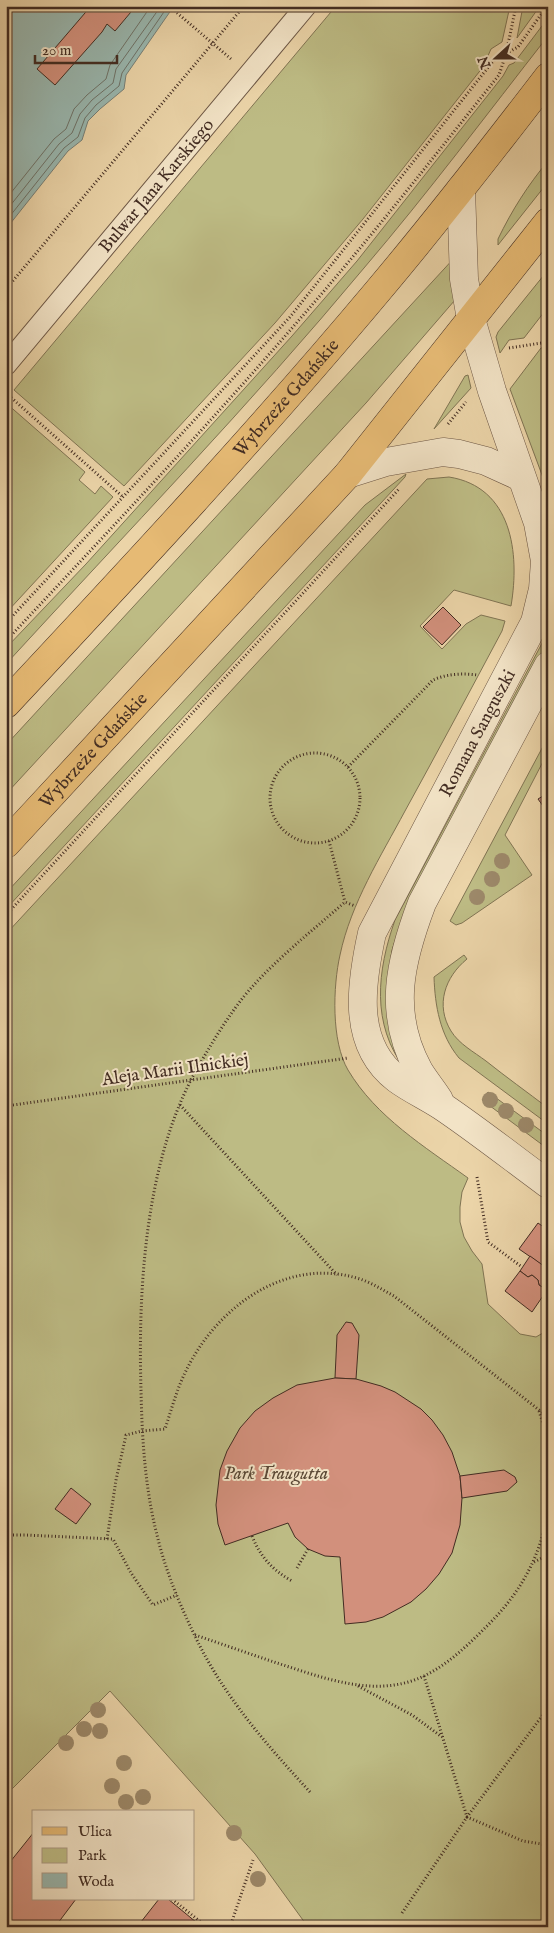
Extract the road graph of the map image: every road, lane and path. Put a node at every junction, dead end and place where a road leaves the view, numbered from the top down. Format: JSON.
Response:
{"nodes":[{"id":1,"x":169,"y":6,"type":"edge"},
{"id":2,"x":244,"y":6,"type":"edge"},
{"id":3,"x":306,"y":6,"type":"edge"},
{"id":4,"x":516,"y":6,"type":"edge"},
{"id":5,"x":547,"y":6,"type":"edge"},
{"id":6,"x":212,"y":44,"type":"junction"},
{"id":7,"x":506,"y":54,"type":"junction"},
{"id":8,"x":249,"y":74,"type":"junction"},
{"id":9,"x":548,"y":77,"type":"edge"},
{"id":10,"x":461,"y":189,"type":"junction"},
{"id":11,"x":548,"y":222,"type":"edge"},
{"id":12,"x":6,"y":289,"type":"edge"},
{"id":13,"x":471,"y":319,"type":"junction"},
{"id":14,"x":548,"y":342,"type":"edge"},
{"id":15,"x":504,"y":354,"type":"dead end"},
{"id":16,"x":6,"y":365,"type":"edge"},
{"id":17,"x":6,"y":393,"type":"edge"},
{"id":18,"x":469,"y":398,"type":"dead end"},
{"id":19,"x":445,"y":428,"type":"dead end"},
{"id":20,"x":348,"y":474,"type":"junction"},
{"id":21,"x":521,"y":477,"type":"junction"},
{"id":22,"x":401,"y":487,"type":"dead end"},
{"id":23,"x":123,"y":496,"type":"junction"},
{"id":24,"x":6,"y":623,"type":"edge"},
{"id":25,"x":6,"y":641,"type":"edge"},
{"id":26,"x":548,"y":666,"type":"edge"},
{"id":27,"x":485,"y":677,"type":"dead end"},
{"id":28,"x":6,"y":704,"type":"edge"},
{"id":29,"x":348,"y":767,"type":"junction"},
{"id":30,"x":329,"y":841,"type":"junction"},
{"id":31,"x":6,"y":844,"type":"edge"},
{"id":32,"x":345,"y":902,"type":"junction"},
{"id":33,"x":361,"y":908,"type":"dead end"},
{"id":34,"x":6,"y":916,"type":"edge"},
{"id":35,"x":348,"y":1058,"type":"dead end"},
{"id":36,"x":191,"y":1080,"type":"junction"},
{"id":37,"x":180,"y":1105,"type":"junction"},
{"id":38,"x":6,"y":1106,"type":"edge"},
{"id":39,"x":446,"y":1109,"type":"junction"},
{"id":40,"x":477,"y":1177,"type":"dead end"},
{"id":41,"x":548,"y":1184,"type":"edge"},
{"id":42,"x":522,"y":1267,"type":"dead end"},
{"id":43,"x":337,"y":1275,"type":"junction"},
{"id":44,"x":539,"y":1410,"type":"junction"},
{"id":45,"x":548,"y":1417,"type":"edge"},
{"id":46,"x":142,"y":1431,"type":"junction"},
{"id":47,"x":548,"y":1439,"type":"edge"},
{"id":48,"x":548,"y":1509,"type":"edge"},
{"id":49,"x":6,"y":1535,"type":"edge"},
{"id":50,"x":252,"y":1536,"type":"dead end"},
{"id":51,"x":107,"y":1538,"type":"junction"},
{"id":52,"x":308,"y":1549,"type":"dead end"},
{"id":53,"x":548,"y":1555,"type":"edge"},
{"id":54,"x":534,"y":1562,"type":"junction"},
{"id":55,"x":297,"y":1568,"type":"dead end"},
{"id":56,"x":292,"y":1581,"type":"dead end"},
{"id":57,"x":177,"y":1595,"type":"junction"},
{"id":58,"x":194,"y":1635,"type":"junction"},
{"id":59,"x":424,"y":1676,"type":"junction"},
{"id":60,"x":357,"y":1685,"type":"junction"},
{"id":61,"x":548,"y":1708,"type":"edge"},
{"id":62,"x":443,"y":1738,"type":"junction"},
{"id":63,"x":310,"y":1792,"type":"dead end"},
{"id":64,"x":467,"y":1817,"type":"junction"},
{"id":65,"x":548,"y":1845,"type":"edge"},
{"id":66,"x":253,"y":1860,"type":"dead end"},
{"id":67,"x":173,"y":1900,"type":"edge"},
{"id":68,"x":402,"y":1913,"type":"dead end"},
{"id":69,"x":548,"y":1915,"type":"edge"},
{"id":70,"x":207,"y":1927,"type":"edge"},
{"id":71,"x":230,"y":1927,"type":"edge"},
{"id":72,"x":542,"y":1927,"type":"edge"}],
"edges":[{"from":1,"to":6,"type":"path"},
{"from":2,"to":6,"type":"path"},
{"from":3,"to":8,"type":"street","name":"Bulwar Jana Karskiego"},
{"from":4,"to":7,"type":"path"},
{"from":5,"to":7,"type":"path"},
{"from":6,"to":8,"type":"path"},
{"from":6,"to":12,"type":"path"},
{"from":7,"to":23,"type":"path"},
{"from":7,"to":25,"type":"path"},
{"from":8,"to":16,"type":"street","name":"Bulwar Jana Karskiego"},
{"from":9,"to":10,"type":"main road","name":"Wybrzeże Gdańskie"},
{"from":10,"to":13,"type":"street","name":"Romana Sanguszki"},
{"from":10,"to":28,"type":"main road","name":"Wybrzeże Gdańskie"},
{"from":11,"to":13,"type":"main road","name":"Wybrzeże Gdańskie"},
{"from":13,"to":20,"type":"main road","name":"Wybrzeże Gdańskie"},
{"from":13,"to":21,"type":"street","name":"Romana Sanguszki"},
{"from":14,"to":15,"type":"path"},
{"from":17,"to":23,"type":"path"},
{"from":18,"to":19,"type":"path"},
{"from":20,"to":21,"type":"street"},
{"from":20,"to":31,"type":"main road","name":"Wybrzeże Gdańskie"},
{"from":21,"to":39,"type":"street","name":"Romana Sanguszki"},
{"from":22,"to":34,"type":"path"},
{"from":23,"to":24,"type":"path"},
{"from":26,"to":39,"type":"street","name":"Romana Sanguszki"},
{"from":27,"to":29,"type":"path"},
{"from":29,"to":30,"type":"path"},
{"from":29,"to":30,"type":"path"},
{"from":30,"to":32,"type":"path"},
{"from":32,"to":33,"type":"path"},
{"from":32,"to":36,"type":"path"},
{"from":35,"to":36,"type":"path","name":"Aleja Marii Ilnickiej"},
{"from":36,"to":37,"type":"path"},
{"from":36,"to":38,"type":"path","name":"Aleja Marii Ilnickiej"},
{"from":37,"to":43,"type":"path"},
{"from":37,"to":46,"type":"path"},
{"from":39,"to":41,"type":"street","name":"Romana Sanguszki"},
{"from":40,"to":42,"type":"path"},
{"from":43,"to":44,"type":"path"},
{"from":43,"to":46,"type":"path"},
{"from":44,"to":45,"type":"path"},
{"from":44,"to":47,"type":"path"},
{"from":46,"to":51,"type":"path"},
{"from":46,"to":57,"type":"path"},
{"from":48,"to":54,"type":"path"},
{"from":49,"to":51,"type":"path"},
{"from":50,"to":56,"type":"path"},
{"from":51,"to":57,"type":"path"},
{"from":52,"to":55,"type":"path"},
{"from":53,"to":54,"type":"path"},
{"from":54,"to":59,"type":"path"},
{"from":57,"to":58,"type":"path"},
{"from":58,"to":60,"type":"path"},
{"from":58,"to":63,"type":"path"},
{"from":59,"to":60,"type":"path"},
{"from":59,"to":62,"type":"path"},
{"from":60,"to":62,"type":"path"},
{"from":61,"to":64,"type":"path"},
{"from":62,"to":64,"type":"path"},
{"from":64,"to":65,"type":"path"},
{"from":64,"to":68,"type":"path"},
{"from":66,"to":71,"type":"path"},
{"from":67,"to":70,"type":"path"},
{"from":69,"to":72,"type":"path"}]}
